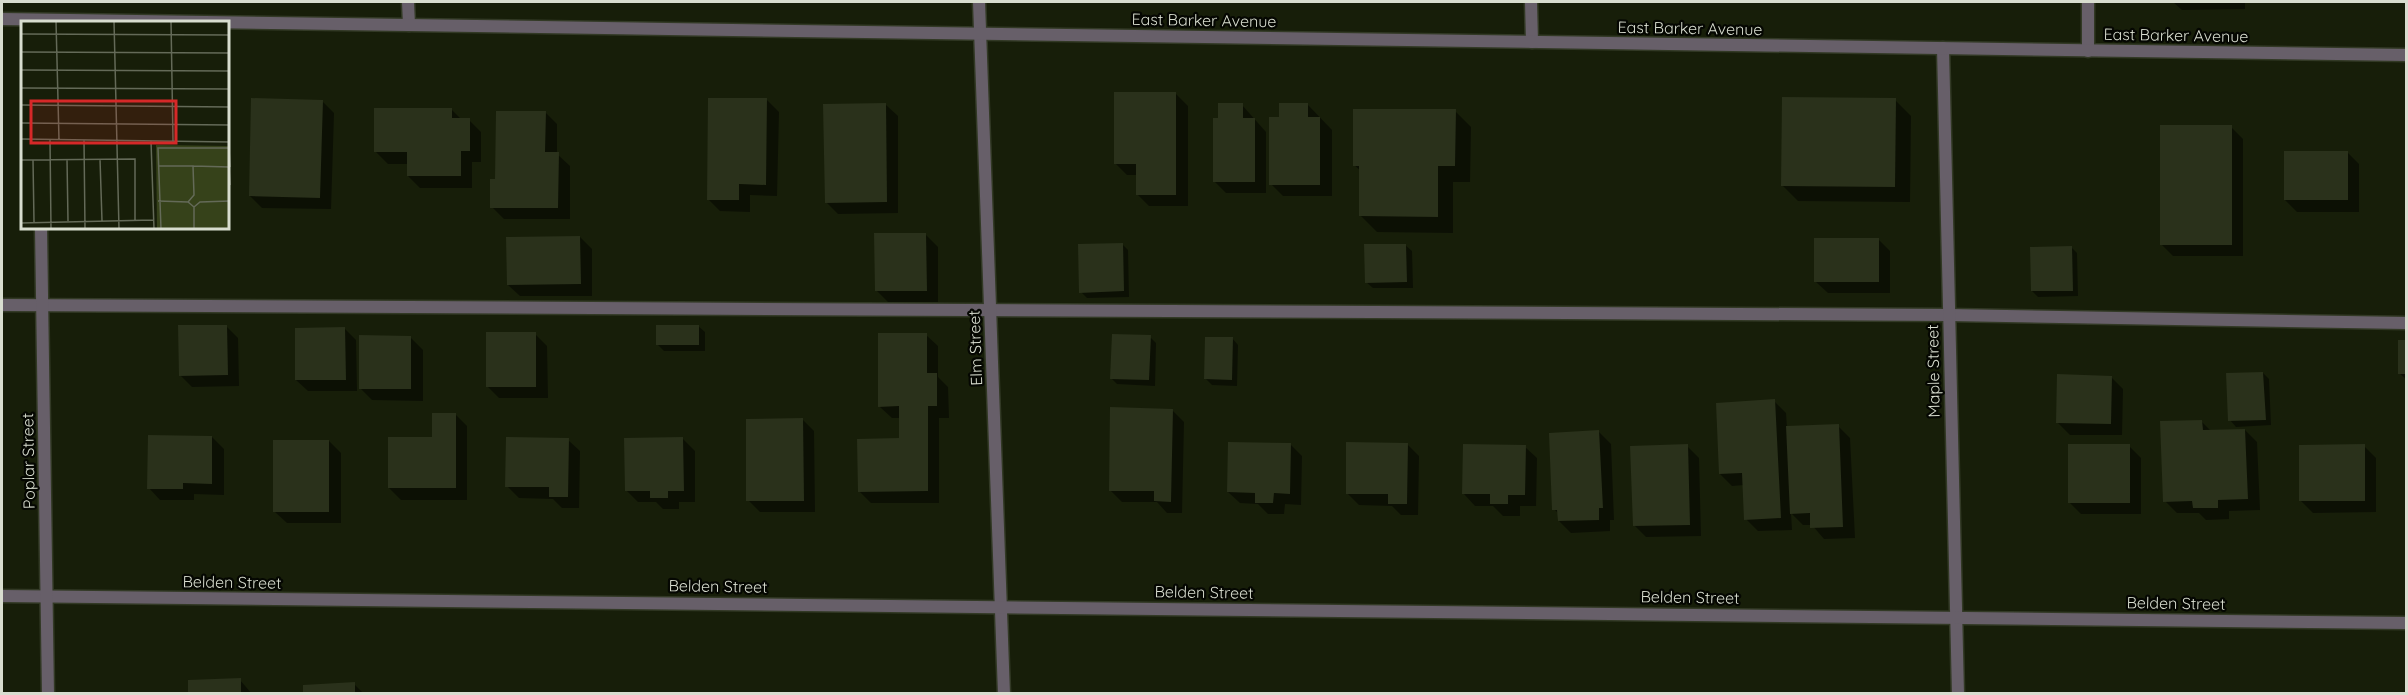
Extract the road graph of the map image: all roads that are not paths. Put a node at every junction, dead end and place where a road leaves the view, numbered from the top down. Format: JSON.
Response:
{"nodes":[{"id":1,"x":408,"y":2,"type":"edge"},
{"id":2,"x":979,"y":2,"type":"edge"},
{"id":3,"x":1531,"y":2,"type":"edge"},
{"id":4,"x":2088,"y":2,"type":"edge"},
{"id":5,"x":2,"y":19,"type":"edge"},
{"id":6,"x":38,"y":21,"type":"edge"},
{"id":7,"x":230,"y":23,"type":"edge"},
{"id":8,"x":409,"y":25,"type":"junction"},
{"id":9,"x":980,"y":33,"type":"junction"},
{"id":10,"x":1532,"y":42,"type":"junction"},
{"id":11,"x":1943,"y":48,"type":"junction"},
{"id":12,"x":2088,"y":51,"type":"junction"},
{"id":13,"x":2406,"y":55,"type":"edge"},
{"id":14,"x":41,"y":230,"type":"edge"},
{"id":15,"x":2,"y":304,"type":"edge"},
{"id":16,"x":42,"y":304,"type":"junction"},
{"id":17,"x":990,"y":309,"type":"junction"},
{"id":18,"x":1949,"y":315,"type":"junction"},
{"id":19,"x":2406,"y":323,"type":"edge"},
{"id":20,"x":2,"y":596,"type":"edge"},
{"id":21,"x":47,"y":596,"type":"junction"},
{"id":22,"x":1002,"y":606,"type":"junction"},
{"id":23,"x":1956,"y":617,"type":"junction"},
{"id":24,"x":2406,"y":623,"type":"edge"},
{"id":25,"x":48,"y":693,"type":"edge"},
{"id":26,"x":1004,"y":693,"type":"edge"},
{"id":27,"x":1958,"y":693,"type":"edge"}],
"edges":[{"from":1,"to":8,"type":"street"},
{"from":2,"to":9,"type":"street","name":"Elm Street"},
{"from":3,"to":10,"type":"street"},
{"from":4,"to":12,"type":"street"},
{"from":5,"to":6,"type":"street","name":"East Barker Avenue"},
{"from":7,"to":8,"type":"street","name":"East Barker Avenue"},
{"from":8,"to":9,"type":"street","name":"East Barker Avenue"},
{"from":9,"to":10,"type":"street","name":"East Barker Avenue"},
{"from":9,"to":17,"type":"street","name":"Elm Street"},
{"from":10,"to":11,"type":"street","name":"East Barker Avenue"},
{"from":11,"to":12,"type":"street","name":"East Barker Avenue"},
{"from":11,"to":18,"type":"street","name":"Maple Street"},
{"from":12,"to":13,"type":"street","name":"East Barker Avenue"},
{"from":14,"to":16,"type":"street","name":"Poplar Street"},
{"from":15,"to":16,"type":"street"},
{"from":16,"to":17,"type":"street"},
{"from":16,"to":21,"type":"street","name":"Poplar Street"},
{"from":17,"to":18,"type":"street"},
{"from":17,"to":22,"type":"street","name":"Elm Street"},
{"from":18,"to":19,"type":"street"},
{"from":18,"to":23,"type":"street","name":"Maple Street"},
{"from":20,"to":21,"type":"street","name":"Belden Street"},
{"from":21,"to":22,"type":"street","name":"Belden Street"},
{"from":21,"to":25,"type":"street","name":"Poplar Street"},
{"from":22,"to":23,"type":"street","name":"Belden Street"},
{"from":22,"to":26,"type":"street","name":"Elm Street"},
{"from":23,"to":24,"type":"street","name":"Belden Street"},
{"from":23,"to":27,"type":"street","name":"Maple Street"}]}
